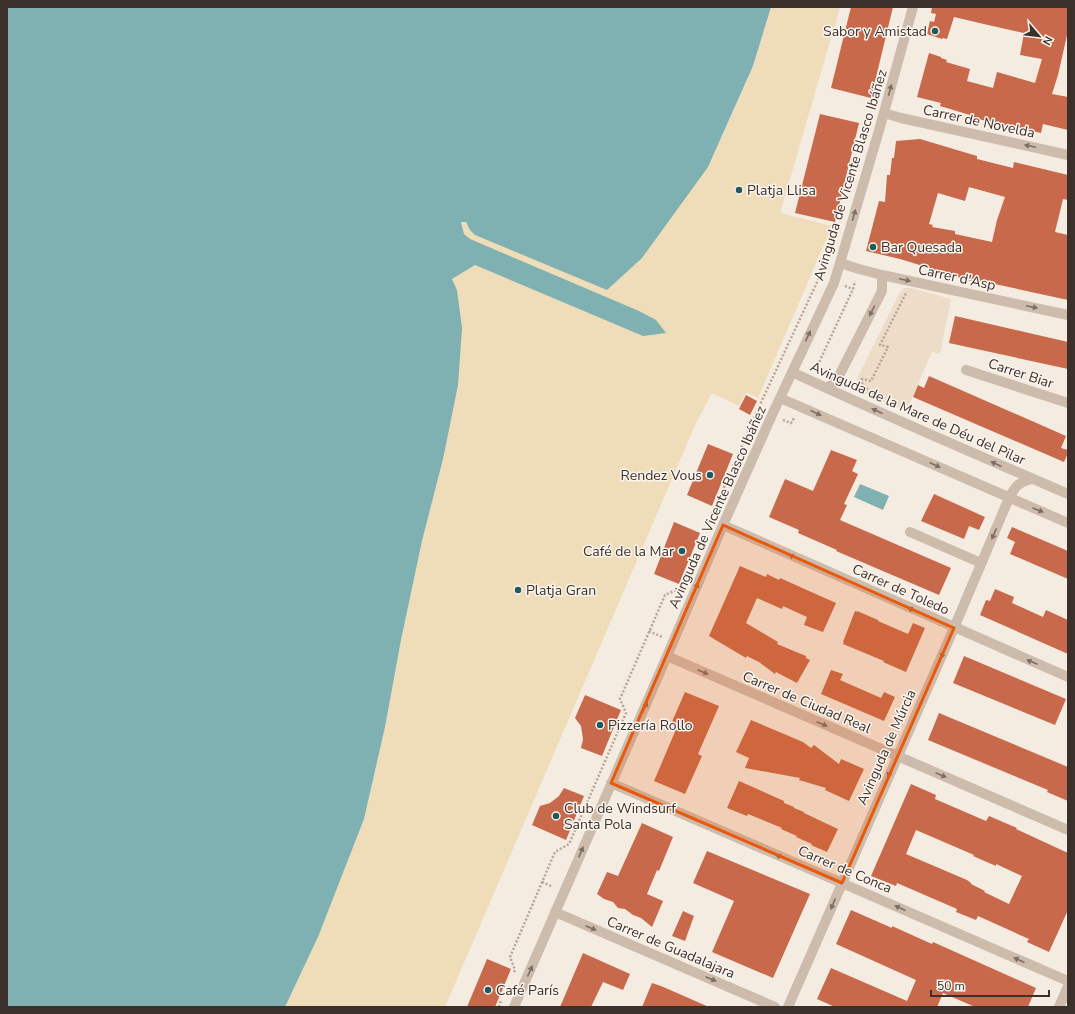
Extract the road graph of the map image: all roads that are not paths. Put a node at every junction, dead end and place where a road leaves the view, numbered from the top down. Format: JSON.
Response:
{"nodes":[{"id":1,"x":912,"y":7,"type":"edge"},
{"id":2,"x":884,"y":113,"type":"junction"},
{"id":3,"x":1068,"y":154,"type":"edge"},
{"id":4,"x":840,"y":263,"type":"junction"},
{"id":5,"x":882,"y":275,"type":"junction"},
{"id":6,"x":1068,"y":315,"type":"edge"},
{"id":7,"x":966,"y":370,"type":"dead end"},
{"id":8,"x":792,"y":372,"type":"junction"},
{"id":9,"x":826,"y":388,"type":"junction"},
{"id":10,"x":780,"y":398,"type":"junction"},
{"id":11,"x":1068,"y":403,"type":"edge"},
{"id":12,"x":1032,"y":479,"type":"junction"},
{"id":13,"x":1068,"y":494,"type":"edge"},
{"id":14,"x":1009,"y":498,"type":"junction"},
{"id":15,"x":1068,"y":523,"type":"edge"},
{"id":16,"x":723,"y":525,"type":"junction"},
{"id":17,"x":910,"y":532,"type":"dead end"},
{"id":18,"x":981,"y":563,"type":"junction"},
{"id":19,"x":954,"y":628,"type":"junction"},
{"id":20,"x":667,"y":656,"type":"junction"},
{"id":21,"x":1068,"y":677,"type":"edge"},
{"id":22,"x":897,"y":756,"type":"junction"},
{"id":23,"x":611,"y":783,"type":"junction"},
{"id":24,"x":1068,"y":830,"type":"edge"},
{"id":25,"x":842,"y":883,"type":"junction"},
{"id":26,"x":555,"y":912,"type":"junction"},
{"id":27,"x":1068,"y":981,"type":"edge"},
{"id":28,"x":1068,"y":986,"type":"edge"},
{"id":29,"x":514,"y":1007,"type":"edge"},
{"id":30,"x":774,"y":1007,"type":"edge"},
{"id":31,"x":788,"y":1007,"type":"edge"},
{"id":32,"x":1059,"y":1007,"type":"edge"}],
"edges":[{"from":2,"to":1,"type":"street","name":"Avinguda de Vicente Blasco Ibáñez","one_way":true},
{"from":3,"to":2,"type":"street","name":"Carrer de Novelda","one_way":true},
{"from":4,"to":2,"type":"street","name":"Avinguda de Vicente Blasco Ibáñez","one_way":true},
{"from":4,"to":5,"type":"street","name":"Carrer d'Asp"},
{"from":8,"to":4,"type":"street","name":"Avinguda de Vicente Blasco Ibáñez","one_way":true},
{"from":5,"to":6,"type":"street","name":"Carrer d'Asp","one_way":true},
{"from":5,"to":9,"type":"street","one_way":true},
{"from":7,"to":11,"type":"street","name":"Carrer Biar"},
{"from":8,"to":9,"type":"street","name":"Avinguda de la Mare de Déu del Pilar"},
{"from":8,"to":10,"type":"street","name":"Avinguda de Vicente Blasco Ibáñez"},
{"from":12,"to":9,"type":"street","name":"Avinguda de la Mare de Déu del Pilar","one_way":true},
{"from":10,"to":14,"type":"street","one_way":true},
{"from":10,"to":16,"type":"street","name":"Avinguda de Vicente Blasco Ibáñez"},
{"from":12,"to":13,"type":"street","name":"Avinguda de la Mare de Déu del Pilar"},
{"from":12,"to":14,"type":"street","name":"Avinguda de la Mare de Déu del Pilar"},
{"from":14,"to":15,"type":"street","one_way":true},
{"from":14,"to":18,"type":"street","name":"Avinguda de Múrcia","one_way":true},
{"from":19,"to":16,"type":"street","name":"Carrer de Toledo","one_way":true},
{"from":20,"to":16,"type":"street","name":"Avinguda de Vicente Blasco Ibáñez","one_way":true},
{"from":17,"to":18,"type":"street"},
{"from":18,"to":19,"type":"street","name":"Avinguda de Múrcia"},
{"from":21,"to":19,"type":"street","name":"Carrer de Toledo","one_way":true},
{"from":19,"to":22,"type":"street","name":"Avinguda de Múrcia","one_way":true},
{"from":20,"to":22,"type":"street","name":"Carrer de Ciudad Real","one_way":true},
{"from":23,"to":20,"type":"street","name":"Avinguda de Vicente Blasco Ibáñez","one_way":true},
{"from":22,"to":24,"type":"street","name":"Carrer de Ciudad Real","one_way":true},
{"from":22,"to":25,"type":"street","name":"Avinguda de Múrcia","one_way":true},
{"from":25,"to":23,"type":"street","name":"Carrer de Conca","one_way":true},
{"from":26,"to":23,"type":"street","name":"Avinguda de Vicente Blasco Ibáñez","one_way":true},
{"from":27,"to":25,"type":"street","name":"Carrer de Conca","one_way":true},
{"from":25,"to":31,"type":"street","name":"Avinguda de Múrcia","one_way":true},
{"from":29,"to":26,"type":"street","name":"Avinguda de Vicente Blasco Ibáñez","one_way":true},
{"from":26,"to":30,"type":"street","name":"Carrer de Guadalajara","one_way":true},
{"from":28,"to":32,"type":"street"}]}
